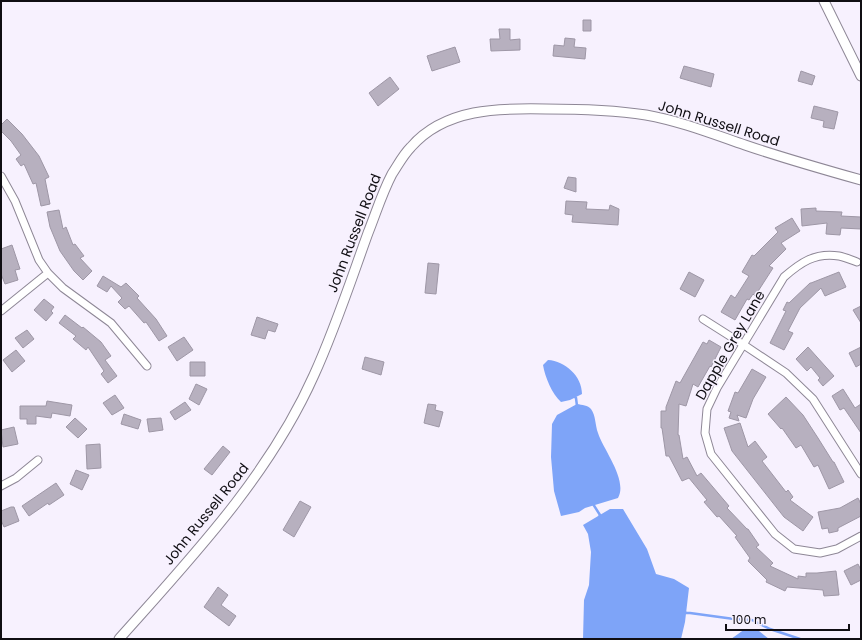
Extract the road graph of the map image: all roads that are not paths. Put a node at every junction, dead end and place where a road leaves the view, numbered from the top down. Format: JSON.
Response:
{"nodes":[{"id":1,"x":824,"y":1,"type":"edge"},
{"id":2,"x":861,"y":76,"type":"edge"},
{"id":3,"x":1,"y":176,"type":"edge"},
{"id":4,"x":861,"y":180,"type":"edge"},
{"id":5,"x":857,"y":262,"type":"dead end"},
{"id":6,"x":48,"y":273,"type":"junction"},
{"id":7,"x":1,"y":311,"type":"edge"},
{"id":8,"x":703,"y":319,"type":"dead end"},
{"id":9,"x":744,"y":345,"type":"junction"},
{"id":10,"x":146,"y":366,"type":"dead end"},
{"id":11,"x":38,"y":460,"type":"dead end"},
{"id":12,"x":861,"y":472,"type":"edge"},
{"id":13,"x":1,"y":486,"type":"edge"},
{"id":14,"x":861,"y":536,"type":"edge"},
{"id":15,"x":119,"y":639,"type":"edge"}],
"edges":[{"from":1,"to":2,"type":"street"},
{"from":3,"to":6,"type":"street"},
{"from":4,"to":15,"type":"street","name":"John Russell Road"},
{"from":5,"to":9,"type":"street","name":"Dapple Grey Lane"},
{"from":6,"to":7,"type":"street"},
{"from":6,"to":10,"type":"street"},
{"from":8,"to":9,"type":"street"},
{"from":9,"to":12,"type":"street"},
{"from":9,"to":14,"type":"street","name":"Dapple Grey Lane"},
{"from":11,"to":13,"type":"street"}]}
